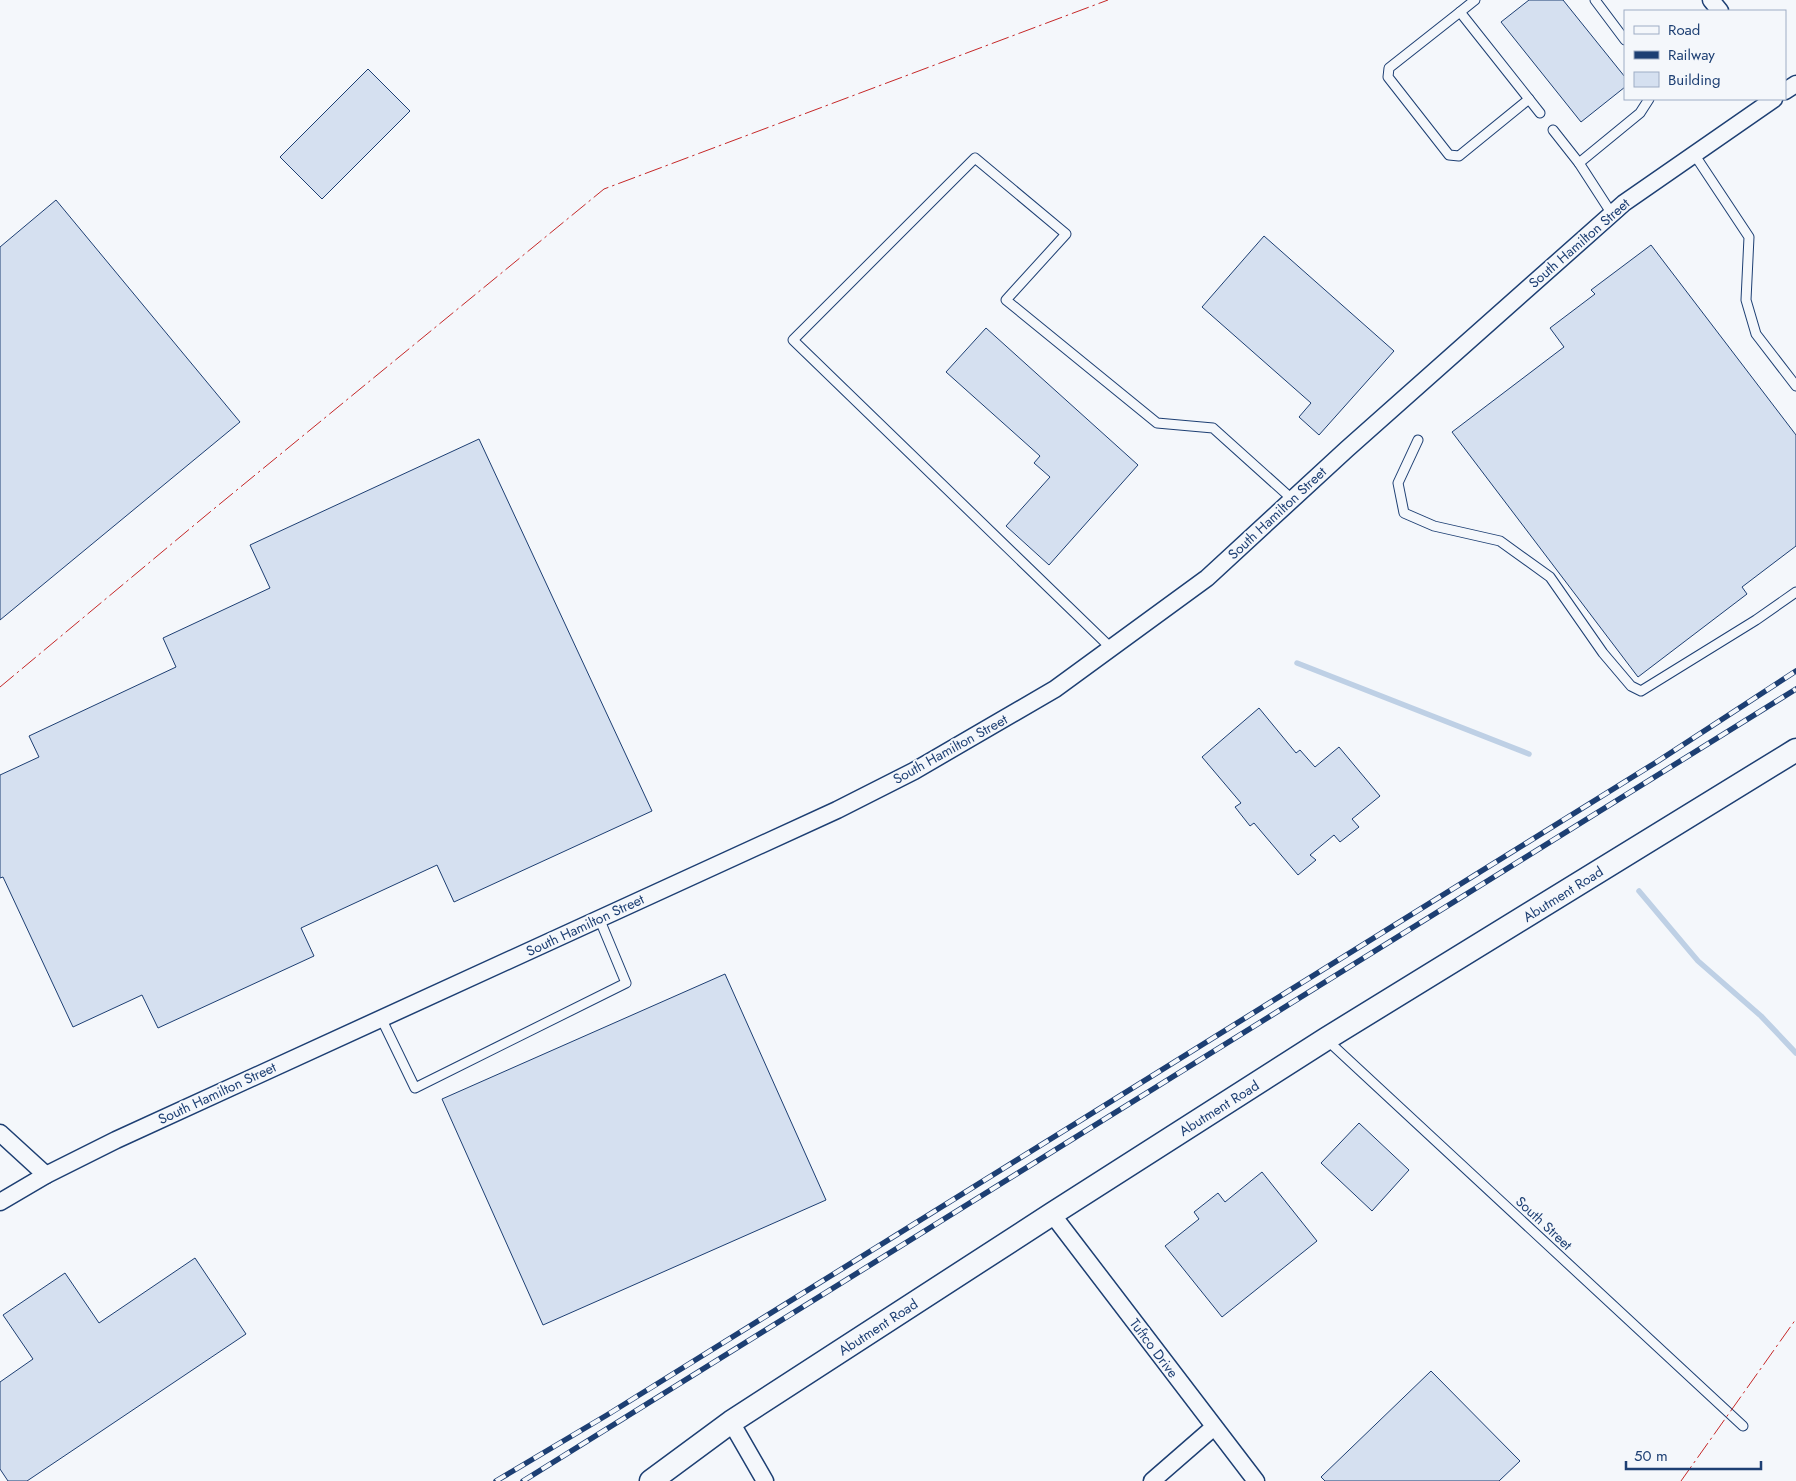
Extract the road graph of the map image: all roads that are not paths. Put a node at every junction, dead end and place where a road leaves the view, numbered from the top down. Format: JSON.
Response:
{"nodes":[{"id":1,"x":1475,"y":0,"type":"edge"},
{"id":2,"x":1595,"y":0,"type":"edge"},
{"id":3,"x":1711,"y":0,"type":"edge"},
{"id":4,"x":1719,"y":10,"type":"edge"},
{"id":5,"x":1460,"y":12,"type":"junction"},
{"id":6,"x":1624,"y":39,"type":"edge"},
{"id":7,"x":1529,"y":99,"type":"junction"},
{"id":8,"x":1649,"y":100,"type":"edge"},
{"id":9,"x":1773,"y":100,"type":"edge"},
{"id":10,"x":1540,"y":113,"type":"dead end"},
{"id":11,"x":1553,"y":130,"type":"dead end"},
{"id":12,"x":1694,"y":154,"type":"junction"},
{"id":13,"x":1579,"y":163,"type":"junction"},
{"id":14,"x":1612,"y":214,"type":"junction"},
{"id":15,"x":1796,"y":386,"type":"edge"},
{"id":16,"x":1418,"y":440,"type":"dead end"},
{"id":17,"x":1292,"y":499,"type":"junction"},
{"id":18,"x":1796,"y":592,"type":"edge"},
{"id":19,"x":1111,"y":648,"type":"junction"},
{"id":20,"x":1796,"y":750,"type":"edge"},
{"id":21,"x":599,"y":918,"type":"junction"},
{"id":22,"x":381,"y":1018,"type":"junction"},
{"id":23,"x":1326,"y":1039,"type":"junction"},
{"id":24,"x":0,"y":1132,"type":"edge"},
{"id":25,"x":46,"y":1175,"type":"junction"},
{"id":26,"x":0,"y":1202,"type":"edge"},
{"id":27,"x":1052,"y":1214,"type":"junction"},
{"id":28,"x":731,"y":1422,"type":"junction"},
{"id":29,"x":1214,"y":1426,"type":"junction"},
{"id":30,"x":1743,"y":1426,"type":"dead end"},
{"id":31,"x":651,"y":1481,"type":"edge"},
{"id":32,"x":765,"y":1481,"type":"edge"},
{"id":33,"x":1152,"y":1481,"type":"edge"},
{"id":34,"x":1256,"y":1481,"type":"edge"}],
"edges":[{"from":1,"to":5,"type":"lane"},
{"from":2,"to":6,"type":"lane"},
{"from":3,"to":4,"type":"street"},
{"from":5,"to":7,"type":"lane"},
{"from":5,"to":7,"type":"lane"},
{"from":7,"to":10,"type":"lane"},
{"from":8,"to":13,"type":"lane"},
{"from":9,"to":12,"type":"street","name":"South Hamilton Street"},
{"from":11,"to":13,"type":"lane"},
{"from":12,"to":14,"type":"street","name":"South Hamilton Street"},
{"from":12,"to":15,"type":"lane"},
{"from":13,"to":14,"type":"lane"},
{"from":14,"to":17,"type":"street","name":"South Hamilton Street"},
{"from":16,"to":18,"type":"lane"},
{"from":17,"to":19,"type":"street","name":"South Hamilton Street"},
{"from":17,"to":19,"type":"lane"},
{"from":19,"to":21,"type":"street","name":"South Hamilton Street"},
{"from":20,"to":23,"type":"main road","name":"Abutment Road"},
{"from":21,"to":22,"type":"street","name":"South Hamilton Street"},
{"from":21,"to":22,"type":"lane"},
{"from":22,"to":25,"type":"street","name":"South Hamilton Street"},
{"from":23,"to":27,"type":"main road","name":"Abutment Road"},
{"from":23,"to":30,"type":"lane","name":"South Street"},
{"from":24,"to":25,"type":"street"},
{"from":25,"to":26,"type":"street","name":"South Hamilton Street"},
{"from":27,"to":28,"type":"main road","name":"Abutment Road"},
{"from":27,"to":29,"type":"street","name":"Tuftco Drive"},
{"from":28,"to":31,"type":"main road","name":"Abutment Road"},
{"from":28,"to":32,"type":"street"},
{"from":29,"to":33,"type":"street"},
{"from":29,"to":34,"type":"street","name":"Tuftco Drive"}]}
